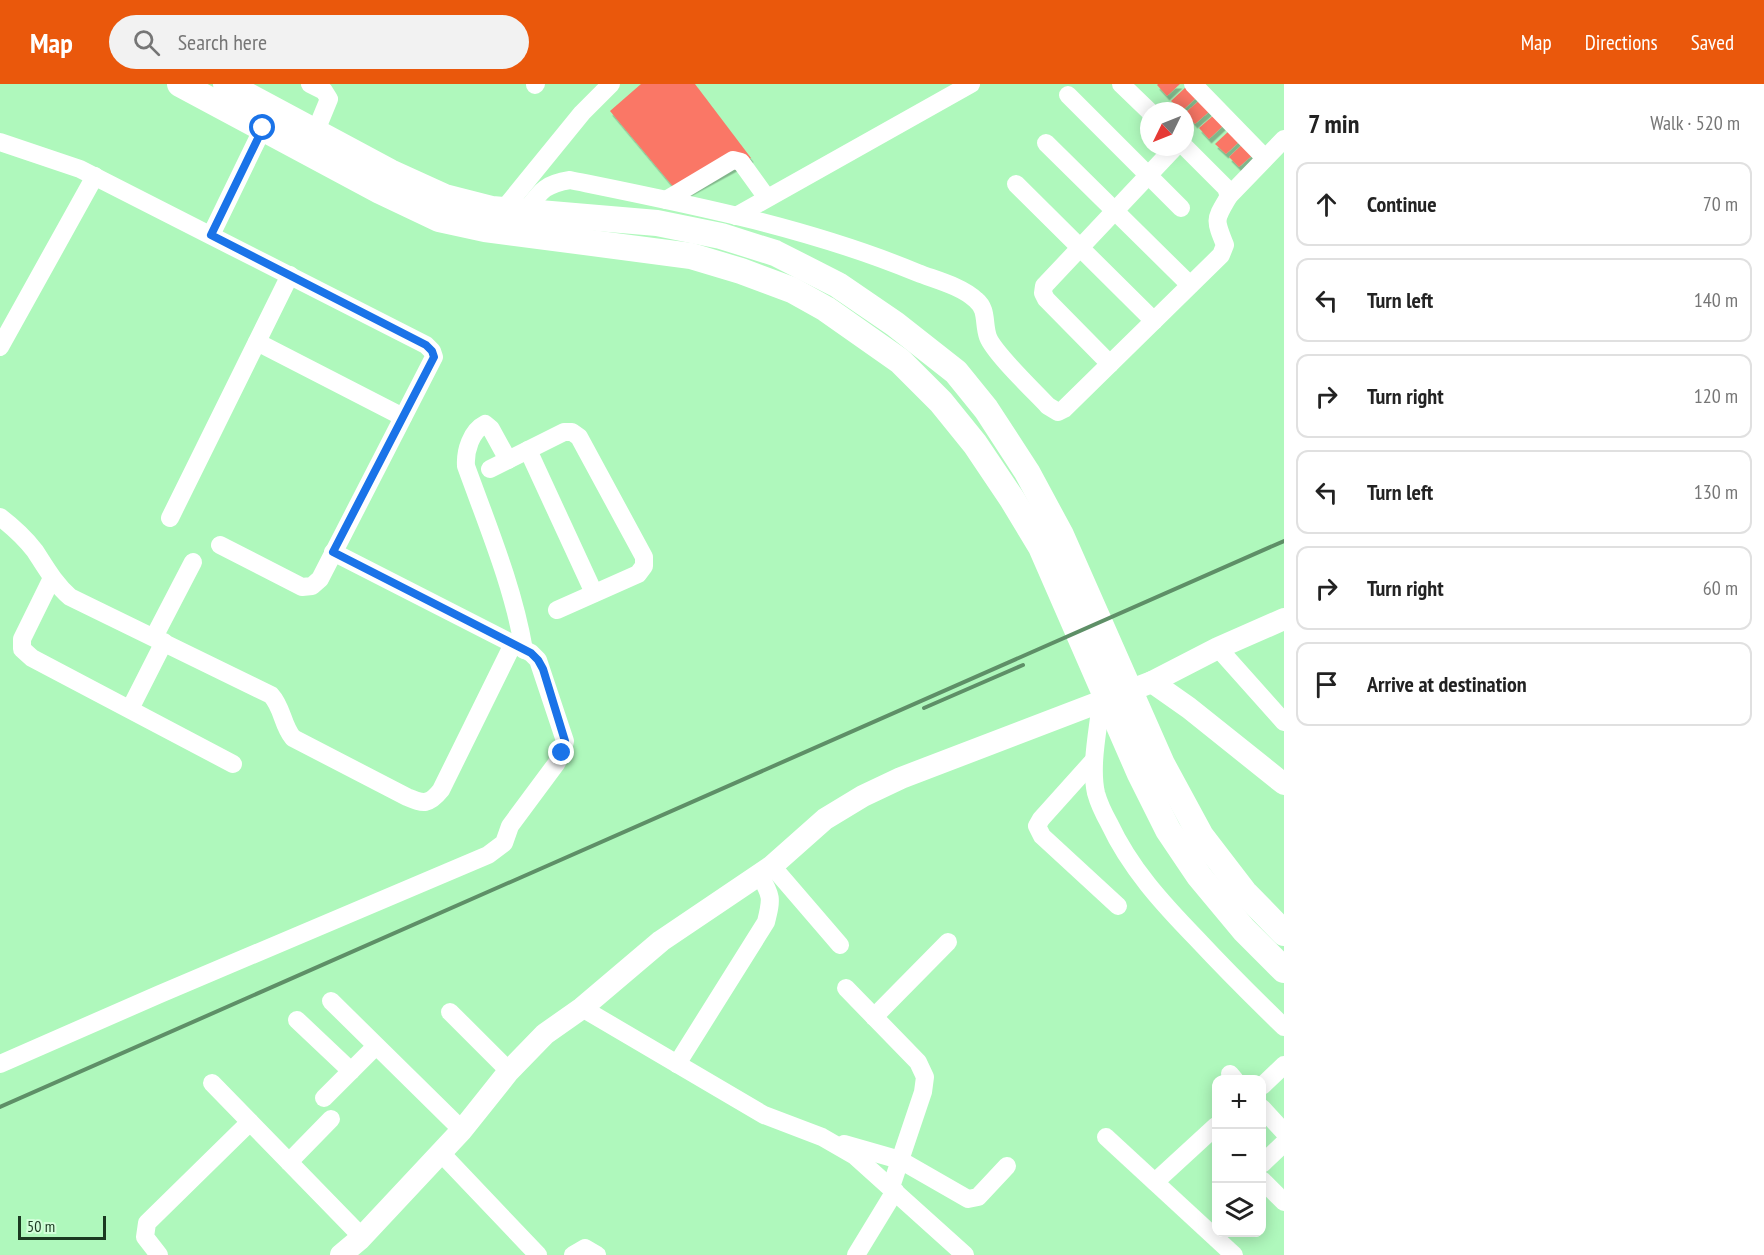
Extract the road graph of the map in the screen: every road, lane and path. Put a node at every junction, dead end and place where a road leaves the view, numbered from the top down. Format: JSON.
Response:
{"nodes":[{"id":1,"x":180,"y":84,"type":"edge"},
{"id":2,"x":226,"y":84,"type":"edge"},
{"id":3,"x":310,"y":84,"type":"edge"},
{"id":4,"x":610,"y":84,"type":"edge"},
{"id":5,"x":971,"y":84,"type":"edge"},
{"id":6,"x":1121,"y":84,"type":"edge"},
{"id":7,"x":1193,"y":84,"type":"edge"},
{"id":8,"x":259,"y":92,"type":"edge"},
{"id":9,"x":1068,"y":95,"type":"dead end"},
{"id":10,"x":1140,"y":102,"type":"edge"},
{"id":11,"x":263,"y":128,"type":"junction"},
{"id":12,"x":315,"y":133,"type":"junction"},
{"id":13,"x":1284,"y":139,"type":"edge"},
{"id":14,"x":0,"y":142,"type":"edge"},
{"id":15,"x":1046,"y":143,"type":"dead end"},
{"id":16,"x":1167,"y":156,"type":"edge"},
{"id":17,"x":1194,"y":156,"type":"edge"},
{"id":18,"x":1265,"y":158,"type":"junction"},
{"id":19,"x":95,"y":176,"type":"junction"},
{"id":20,"x":1148,"y":176,"type":"junction"},
{"id":21,"x":1016,"y":184,"type":"dead end"},
{"id":22,"x":1229,"y":196,"type":"junction"},
{"id":23,"x":767,"y":198,"type":"junction"},
{"id":24,"x":666,"y":200,"type":"junction"},
{"id":25,"x":1181,"y":208,"type":"dead end"},
{"id":26,"x":514,"y":211,"type":"junction"},
{"id":27,"x":1115,"y":211,"type":"junction"},
{"id":28,"x":736,"y":216,"type":"junction"},
{"id":29,"x":211,"y":235,"type":"junction"},
{"id":30,"x":1081,"y":248,"type":"junction"},
{"id":31,"x":290,"y":275,"type":"junction"},
{"id":32,"x":1190,"y":285,"type":"junction"},
{"id":33,"x":1154,"y":321,"type":"junction"},
{"id":34,"x":257,"y":342,"type":"junction"},
{"id":35,"x":0,"y":347,"type":"edge"},
{"id":36,"x":1110,"y":364,"type":"junction"},
{"id":37,"x":403,"y":417,"type":"junction"},
{"id":38,"x":528,"y":450,"type":"junction"},
{"id":39,"x":508,"y":460,"type":"junction"},
{"id":40,"x":490,"y":469,"type":"dead end"},
{"id":41,"x":0,"y":517,"type":"edge"},
{"id":42,"x":170,"y":518,"type":"dead end"},
{"id":43,"x":1051,"y":541,"type":"junction"},
{"id":44,"x":220,"y":545,"type":"dead end"},
{"id":45,"x":333,"y":552,"type":"junction"},
{"id":46,"x":193,"y":562,"type":"dead end"},
{"id":47,"x":52,"y":578,"type":"junction"},
{"id":48,"x":594,"y":593,"type":"junction"},
{"id":49,"x":557,"y":610,"type":"dead end"},
{"id":50,"x":1281,"y":625,"type":"edge"},
{"id":51,"x":159,"y":640,"type":"junction"},
{"id":52,"x":519,"y":647,"type":"junction"},
{"id":53,"x":1218,"y":648,"type":"junction"},
{"id":54,"x":1152,"y":682,"type":"junction"},
{"id":55,"x":1101,"y":702,"type":"junction"},
{"id":56,"x":130,"y":709,"type":"junction"},
{"id":57,"x":1284,"y":722,"type":"edge"},
{"id":58,"x":1094,"y":760,"type":"junction"},
{"id":59,"x":233,"y":764,"type":"dead end"},
{"id":60,"x":1151,"y":769,"type":"junction"},
{"id":61,"x":1283,"y":781,"type":"edge"},
{"id":62,"x":765,"y":870,"type":"junction"},
{"id":63,"x":1118,"y":906,"type":"dead end"},
{"id":64,"x":1284,"y":933,"type":"edge"},
{"id":65,"x":948,"y":942,"type":"dead end"},
{"id":66,"x":840,"y":945,"type":"dead end"},
{"id":67,"x":1284,"y":970,"type":"edge"},
{"id":68,"x":846,"y":988,"type":"dead end"},
{"id":69,"x":331,"y":1000,"type":"dead end"},
{"id":70,"x":582,"y":1008,"type":"junction"},
{"id":71,"x":450,"y":1012,"type":"dead end"},
{"id":72,"x":874,"y":1017,"type":"junction"},
{"id":73,"x":297,"y":1020,"type":"dead end"},
{"id":74,"x":1284,"y":1027,"type":"edge"},
{"id":75,"x":376,"y":1046,"type":"junction"},
{"id":76,"x":0,"y":1064,"type":"edge"},
{"id":77,"x":677,"y":1064,"type":"junction"},
{"id":78,"x":1284,"y":1065,"type":"edge"},
{"id":79,"x":351,"y":1071,"type":"junction"},
{"id":80,"x":509,"y":1071,"type":"junction"},
{"id":81,"x":1266,"y":1082,"type":"edge"},
{"id":82,"x":212,"y":1083,"type":"dead end"},
{"id":83,"x":324,"y":1098,"type":"dead end"},
{"id":84,"x":1266,"y":1112,"type":"edge"},
{"id":85,"x":332,"y":1119,"type":"dead end"},
{"id":86,"x":250,"y":1122,"type":"junction"},
{"id":87,"x":1213,"y":1129,"type":"edge"},
{"id":88,"x":462,"y":1130,"type":"junction"},
{"id":89,"x":1284,"y":1132,"type":"edge"},
{"id":90,"x":822,"y":1137,"type":"junction"},
{"id":91,"x":1106,"y":1137,"type":"dead end"},
{"id":92,"x":1284,"y":1143,"type":"edge"},
{"id":93,"x":441,"y":1153,"type":"junction"},
{"id":94,"x":900,"y":1160,"type":"junction"},
{"id":95,"x":1266,"y":1160,"type":"edge"},
{"id":96,"x":289,"y":1162,"type":"junction"},
{"id":97,"x":1007,"y":1166,"type":"dead end"},
{"id":98,"x":1155,"y":1182,"type":"junction"},
{"id":99,"x":1265,"y":1183,"type":"edge"},
{"id":100,"x":893,"y":1189,"type":"junction"},
{"id":101,"x":1284,"y":1202,"type":"edge"},
{"id":102,"x":362,"y":1237,"type":"junction"},
{"id":103,"x":865,"y":1251,"type":"edge"},
{"id":104,"x":159,"y":1255,"type":"edge"},
{"id":105,"x":341,"y":1255,"type":"edge"},
{"id":106,"x":538,"y":1255,"type":"edge"},
{"id":107,"x":573,"y":1255,"type":"edge"},
{"id":108,"x":597,"y":1255,"type":"edge"},
{"id":109,"x":965,"y":1255,"type":"edge"},
{"id":110,"x":1234,"y":1255,"type":"edge"}],
"edges":[{"from":1,"to":11,"type":"highway"},
{"from":2,"to":8,"type":"highway"},
{"from":3,"to":12,"type":"street"},
{"from":4,"to":26,"type":"street"},
{"from":5,"to":23,"type":"street"},
{"from":6,"to":10,"type":"street"},
{"from":7,"to":18,"type":"street"},
{"from":8,"to":12,"type":"highway"},
{"from":9,"to":20,"type":"street"},
{"from":11,"to":29,"type":"street"},
{"from":11,"to":43,"type":"highway"},
{"from":12,"to":26,"type":"highway"},
{"from":13,"to":18,"type":"street"},
{"from":14,"to":19,"type":"street"},
{"from":15,"to":27,"type":"street"},
{"from":16,"to":20,"type":"street"},
{"from":17,"to":22,"type":"street"},
{"from":18,"to":22,"type":"street"},
{"from":19,"to":29,"type":"street"},
{"from":19,"to":35,"type":"street"},
{"from":20,"to":25,"type":"street"},
{"from":20,"to":27,"type":"street"},
{"from":21,"to":30,"type":"street"},
{"from":22,"to":32,"type":"street"},
{"from":23,"to":24,"type":"street"},
{"from":23,"to":28,"type":"street"},
{"from":24,"to":26,"type":"street"},
{"from":24,"to":28,"type":"street"},
{"from":26,"to":43,"type":"highway"},
{"from":27,"to":30,"type":"street"},
{"from":27,"to":32,"type":"street"},
{"from":28,"to":36,"type":"street"},
{"from":29,"to":31,"type":"street"},
{"from":30,"to":33,"type":"street"},
{"from":30,"to":36,"type":"street"},
{"from":31,"to":34,"type":"street"},
{"from":31,"to":37,"type":"street"},
{"from":32,"to":33,"type":"street"},
{"from":33,"to":36,"type":"street"},
{"from":34,"to":37,"type":"street"},
{"from":34,"to":42,"type":"street"},
{"from":37,"to":45,"type":"street"},
{"from":38,"to":39,"type":"street"},
{"from":38,"to":48,"type":"street"},
{"from":38,"to":48,"type":"street"},
{"from":39,"to":40,"type":"street"},
{"from":39,"to":52,"type":"street"},
{"from":41,"to":47,"type":"street"},
{"from":43,"to":60,"type":"highway"},
{"from":44,"to":45,"type":"street"},
{"from":45,"to":52,"type":"street"},
{"from":46,"to":51,"type":"street"},
{"from":47,"to":51,"type":"street"},
{"from":47,"to":56,"type":"street"},
{"from":48,"to":49,"type":"street"},
{"from":50,"to":53,"type":"main road"},
{"from":51,"to":52,"type":"street"},
{"from":51,"to":56,"type":"street"},
{"from":52,"to":76,"type":"street"},
{"from":53,"to":54,"type":"main road"},
{"from":53,"to":57,"type":"street"},
{"from":54,"to":55,"type":"main road"},
{"from":54,"to":61,"type":"main road"},
{"from":55,"to":58,"type":"street"},
{"from":55,"to":62,"type":"main road"},
{"from":56,"to":59,"type":"street"},
{"from":58,"to":63,"type":"street"},
{"from":58,"to":74,"type":"street"},
{"from":60,"to":64,"type":"highway"},
{"from":60,"to":67,"type":"highway"},
{"from":62,"to":66,"type":"street"},
{"from":62,"to":70,"type":"main road"},
{"from":62,"to":77,"type":"street"},
{"from":65,"to":72,"type":"street"},
{"from":68,"to":72,"type":"street"},
{"from":69,"to":75,"type":"street"},
{"from":70,"to":77,"type":"street"},
{"from":70,"to":80,"type":"main road"},
{"from":71,"to":80,"type":"street"},
{"from":72,"to":94,"type":"street"},
{"from":73,"to":79,"type":"street"},
{"from":75,"to":79,"type":"street"},
{"from":75,"to":88,"type":"street"},
{"from":77,"to":90,"type":"street"},
{"from":78,"to":81,"type":"street"},
{"from":79,"to":83,"type":"street"},
{"from":80,"to":88,"type":"main road"},
{"from":82,"to":86,"type":"street"},
{"from":84,"to":89,"type":"street"},
{"from":85,"to":96,"type":"street"},
{"from":86,"to":96,"type":"street"},
{"from":86,"to":104,"type":"street"},
{"from":87,"to":98,"type":"street"},
{"from":88,"to":93,"type":"main road"},
{"from":90,"to":94,"type":"street"},
{"from":90,"to":100,"type":"street"},
{"from":91,"to":98,"type":"street"},
{"from":92,"to":95,"type":"street"},
{"from":93,"to":102,"type":"main road"},
{"from":93,"to":106,"type":"street"},
{"from":94,"to":97,"type":"street"},
{"from":94,"to":100,"type":"street"},
{"from":96,"to":102,"type":"street"},
{"from":98,"to":110,"type":"street"},
{"from":99,"to":101,"type":"street"},
{"from":100,"to":103,"type":"street"},
{"from":100,"to":109,"type":"street"},
{"from":102,"to":105,"type":"main road"},
{"from":107,"to":108,"type":"street"}]}
